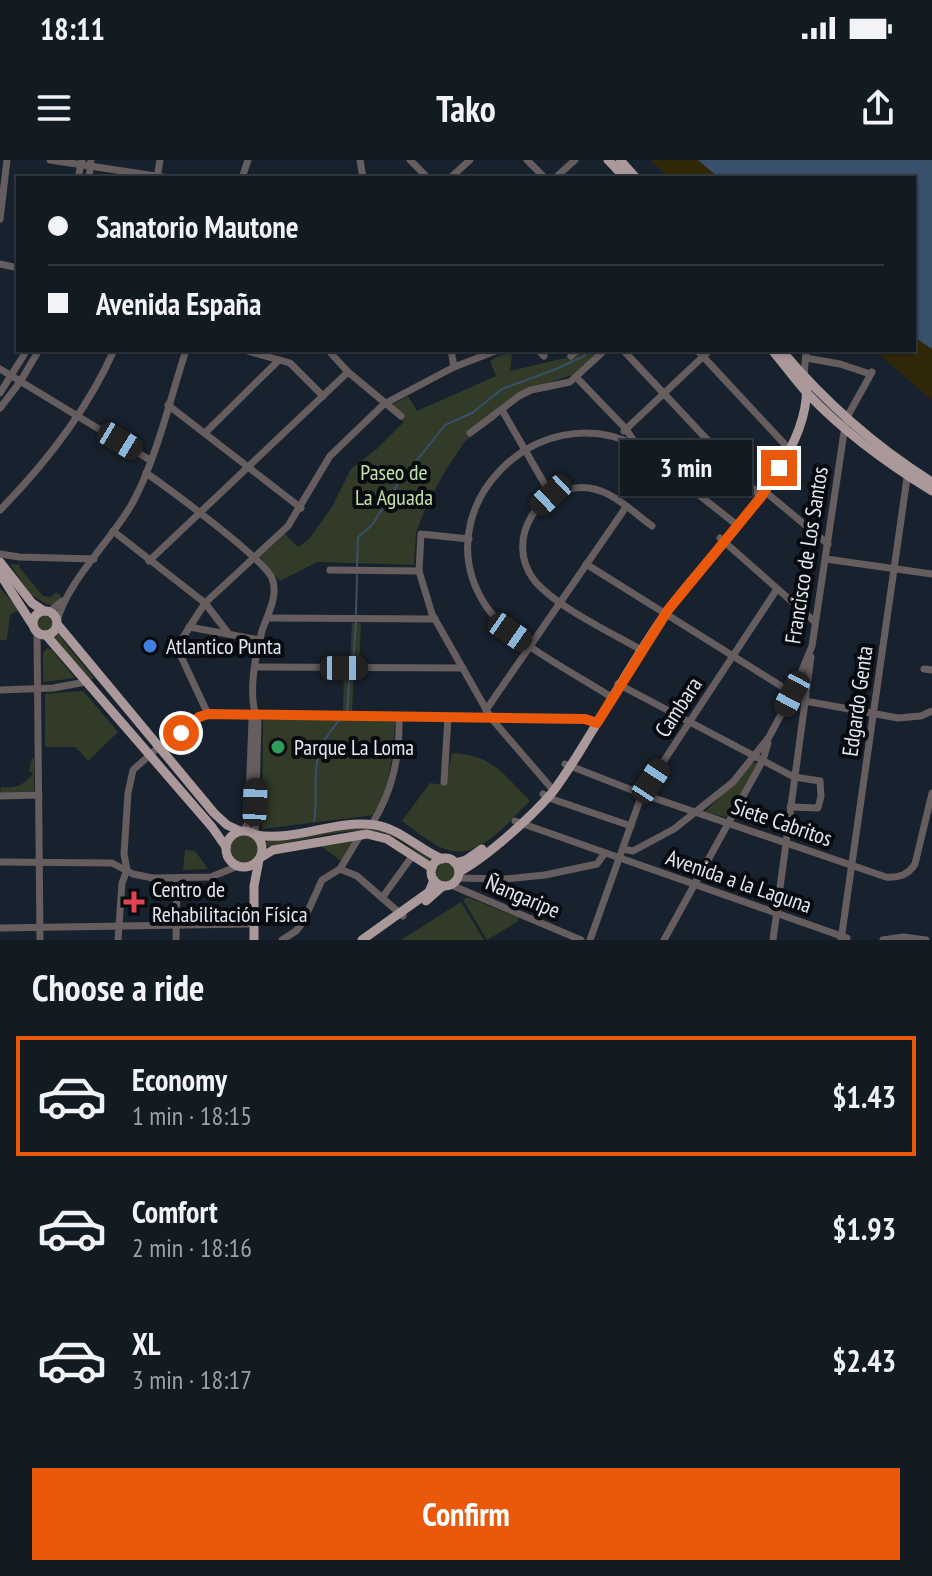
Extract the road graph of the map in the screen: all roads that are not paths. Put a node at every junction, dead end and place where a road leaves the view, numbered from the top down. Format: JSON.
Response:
{"nodes":[{"id":1,"x":7,"y":160,"type":"edge"},
{"id":2,"x":50,"y":160,"type":"edge"},
{"id":3,"x":410,"y":160,"type":"edge"},
{"id":4,"x":470,"y":160,"type":"edge"},
{"id":5,"x":527,"y":160,"type":"edge"},
{"id":6,"x":575,"y":160,"type":"edge"},
{"id":7,"x":608,"y":160,"type":"edge"},
{"id":8,"x":620,"y":160,"type":"edge"},
{"id":9,"x":81,"y":162,"type":"edge"},
{"id":10,"x":91,"y":163,"type":"edge"},
{"id":11,"x":153,"y":176,"type":"edge"},
{"id":12,"x":426,"y":176,"type":"edge"},
{"id":13,"x":452,"y":176,"type":"edge"},
{"id":14,"x":543,"y":176,"type":"edge"},
{"id":15,"x":557,"y":176,"type":"edge"},
{"id":16,"x":623,"y":176,"type":"edge"},
{"id":17,"x":634,"y":176,"type":"edge"},
{"id":18,"x":0,"y":219,"type":"edge"},
{"id":19,"x":26,"y":352,"type":"edge"},
{"id":20,"x":38,"y":352,"type":"edge"},
{"id":21,"x":113,"y":352,"type":"edge"},
{"id":22,"x":185,"y":352,"type":"edge"},
{"id":23,"x":250,"y":352,"type":"edge"},
{"id":24,"x":331,"y":352,"type":"edge"},
{"id":25,"x":451,"y":352,"type":"edge"},
{"id":26,"x":493,"y":352,"type":"edge"},
{"id":27,"x":603,"y":352,"type":"edge"},
{"id":28,"x":625,"y":352,"type":"edge"},
{"id":29,"x":704,"y":352,"type":"edge"},
{"id":30,"x":776,"y":352,"type":"edge"},
{"id":31,"x":784,"y":352,"type":"edge"},
{"id":32,"x":278,"y":361,"type":"junction"},
{"id":33,"x":801,"y":364,"type":"edge"},
{"id":34,"x":454,"y":367,"type":"junction"},
{"id":35,"x":0,"y":369,"type":"edge"},
{"id":36,"x":348,"y":372,"type":"junction"},
{"id":37,"x":12,"y":376,"type":"junction"},
{"id":38,"x":577,"y":378,"type":"junction"},
{"id":39,"x":20,"y":382,"type":"junction"},
{"id":40,"x":807,"y":387,"type":"junction"},
{"id":41,"x":0,"y":393,"type":"edge"},
{"id":42,"x":663,"y":394,"type":"junction"},
{"id":43,"x":323,"y":396,"type":"junction"},
{"id":44,"x":384,"y":404,"type":"junction"},
{"id":45,"x":168,"y":405,"type":"junction"},
{"id":46,"x":0,"y":408,"type":"edge"},
{"id":47,"x":804,"y":409,"type":"junction"},
{"id":48,"x":502,"y":410,"type":"junction"},
{"id":49,"x":825,"y":410,"type":"junction"},
{"id":50,"x":78,"y":416,"type":"junction"},
{"id":51,"x":401,"y":416,"type":"dead end"},
{"id":52,"x":845,"y":423,"type":"junction"},
{"id":53,"x":626,"y":429,"type":"junction"},
{"id":54,"x":205,"y":433,"type":"junction"},
{"id":55,"x":470,"y":433,"type":"dead end"},
{"id":56,"x":619,"y":436,"type":"junction"},
{"id":57,"x":637,"y":446,"type":"junction"},
{"id":58,"x":788,"y":447,"type":"junction"},
{"id":59,"x":527,"y":449,"type":"junction"},
{"id":60,"x":150,"y":460,"type":"junction"},
{"id":61,"x":247,"y":467,"type":"junction"},
{"id":62,"x":908,"y":472,"type":"junction"},
{"id":63,"x":146,"y":473,"type":"junction"},
{"id":64,"x":932,"y":482,"type":"edge"},
{"id":65,"x":932,"y":491,"type":"edge"},
{"id":66,"x":761,"y":492,"type":"junction"},
{"id":67,"x":551,"y":495,"type":"junction"},
{"id":68,"x":626,"y":507,"type":"junction"},
{"id":69,"x":301,"y":508,"type":"junction"},
{"id":70,"x":0,"y":510,"type":"edge"},
{"id":71,"x":199,"y":514,"type":"junction"},
{"id":72,"x":735,"y":523,"type":"junction"},
{"id":73,"x":652,"y":526,"type":"dead end"},
{"id":74,"x":113,"y":531,"type":"junction"},
{"id":75,"x":469,"y":539,"type":"junction"},
{"id":76,"x":722,"y":540,"type":"junction"},
{"id":77,"x":828,"y":544,"type":"junction"},
{"id":78,"x":0,"y":554,"type":"edge"},
{"id":79,"x":254,"y":557,"type":"junction"},
{"id":80,"x":94,"y":559,"type":"junction"},
{"id":81,"x":826,"y":559,"type":"junction"},
{"id":82,"x":149,"y":561,"type":"junction"},
{"id":83,"x":0,"y":562,"type":"edge"},
{"id":84,"x":586,"y":564,"type":"junction"},
{"id":85,"x":893,"y":568,"type":"junction"},
{"id":86,"x":330,"y":570,"type":"dead end"},
{"id":87,"x":419,"y":571,"type":"junction"},
{"id":88,"x":0,"y":574,"type":"edge"},
{"id":89,"x":932,"y":574,"type":"edge"},
{"id":90,"x":0,"y":585,"type":"edge"},
{"id":91,"x":777,"y":589,"type":"junction"},
{"id":92,"x":67,"y":598,"type":"junction"},
{"id":93,"x":19,"y":602,"type":"junction"},
{"id":94,"x":560,"y":602,"type":"junction"},
{"id":95,"x":205,"y":603,"type":"junction"},
{"id":96,"x":47,"y":612,"type":"junction"},
{"id":97,"x":663,"y":612,"type":"junction"},
{"id":98,"x":267,"y":618,"type":"junction"},
{"id":99,"x":435,"y":619,"type":"junction"},
{"id":100,"x":815,"y":622,"type":"junction"},
{"id":101,"x":57,"y":623,"type":"junction"},
{"id":102,"x":189,"y":627,"type":"junction"},
{"id":103,"x":38,"y":631,"type":"junction"},
{"id":104,"x":228,"y":633,"type":"junction"},
{"id":105,"x":260,"y":640,"type":"junction"},
{"id":106,"x":529,"y":645,"type":"junction"},
{"id":107,"x":812,"y":646,"type":"junction"},
{"id":108,"x":640,"y":649,"type":"junction"},
{"id":109,"x":733,"y":656,"type":"junction"},
{"id":110,"x":255,"y":667,"type":"junction"},
{"id":111,"x":463,"y":668,"type":"junction"},
{"id":112,"x":86,"y":682,"type":"junction"},
{"id":113,"x":618,"y":684,"type":"junction"},
{"id":114,"x":38,"y":689,"type":"junction"},
{"id":115,"x":0,"y":690,"type":"edge"},
{"id":116,"x":792,"y":694,"type":"junction"},
{"id":117,"x":611,"y":696,"type":"junction"},
{"id":118,"x":116,"y":698,"type":"junction"},
{"id":119,"x":805,"y":701,"type":"junction"},
{"id":120,"x":486,"y":710,"type":"junction"},
{"id":121,"x":932,"y":711,"type":"edge"},
{"id":122,"x":208,"y":714,"type":"junction"},
{"id":123,"x":873,"y":714,"type":"junction"},
{"id":124,"x":255,"y":715,"type":"junction"},
{"id":125,"x":399,"y":716,"type":"junction"},
{"id":126,"x":448,"y":717,"type":"junction"},
{"id":127,"x":491,"y":718,"type":"junction"},
{"id":128,"x":691,"y":721,"type":"junction"},
{"id":129,"x":594,"y":722,"type":"junction"},
{"id":130,"x":158,"y":749,"type":"junction"},
{"id":131,"x":150,"y":756,"type":"junction"},
{"id":132,"x":760,"y":758,"type":"junction"},
{"id":133,"x":568,"y":765,"type":"junction"},
{"id":134,"x":253,"y":776,"type":"junction"},
{"id":135,"x":794,"y":777,"type":"junction"},
{"id":136,"x":444,"y":782,"type":"dead end"},
{"id":137,"x":548,"y":792,"type":"junction"},
{"id":138,"x":932,"y":793,"type":"edge"},
{"id":139,"x":642,"y":794,"type":"junction"},
{"id":140,"x":39,"y":795,"type":"junction"},
{"id":141,"x":0,"y":796,"type":"edge"},
{"id":142,"x":790,"y":807,"type":"junction"},
{"id":143,"x":930,"y":811,"type":"edge"},
{"id":144,"x":698,"y":812,"type":"junction"},
{"id":145,"x":518,"y":822,"type":"junction"},
{"id":146,"x":730,"y":823,"type":"junction"},
{"id":147,"x":372,"y":824,"type":"junction"},
{"id":148,"x":631,"y":826,"type":"junction"},
{"id":149,"x":241,"y":831,"type":"junction"},
{"id":150,"x":361,"y":834,"type":"junction"},
{"id":151,"x":256,"y":835,"type":"junction"},
{"id":152,"x":785,"y":843,"type":"junction"},
{"id":153,"x":226,"y":847,"type":"junction"},
{"id":154,"x":605,"y":853,"type":"junction"},
{"id":155,"x":124,"y":854,"type":"junction"},
{"id":156,"x":621,"y":854,"type":"junction"},
{"id":157,"x":413,"y":855,"type":"junction"},
{"id":158,"x":259,"y":859,"type":"junction"},
{"id":159,"x":442,"y":859,"type":"junction"},
{"id":160,"x":0,"y":862,"type":"edge"},
{"id":161,"x":40,"y":862,"type":"junction"},
{"id":162,"x":112,"y":863,"type":"junction"},
{"id":163,"x":852,"y":866,"type":"junction"},
{"id":164,"x":240,"y":867,"type":"junction"},
{"id":165,"x":432,"y":868,"type":"junction"},
{"id":166,"x":340,"y":869,"type":"junction"},
{"id":167,"x":127,"y":870,"type":"junction"},
{"id":168,"x":450,"y":877,"type":"junction"},
{"id":169,"x":177,"y":878,"type":"junction"},
{"id":170,"x":697,"y":885,"type":"junction"},
{"id":171,"x":382,"y":898,"type":"junction"},
{"id":172,"x":776,"y":913,"type":"junction"},
{"id":173,"x":401,"y":915,"type":"junction"},
{"id":174,"x":248,"y":924,"type":"junction"},
{"id":175,"x":176,"y":926,"type":"junction"},
{"id":176,"x":0,"y":928,"type":"edge"},
{"id":177,"x":40,"y":928,"type":"junction"},
{"id":178,"x":119,"y":928,"type":"junction"},
{"id":179,"x":932,"y":935,"type":"edge"},
{"id":180,"x":845,"y":939,"type":"edge"},
{"id":181,"x":40,"y":940,"type":"edge"},
{"id":182,"x":118,"y":940,"type":"edge"},
{"id":183,"x":176,"y":940,"type":"edge"},
{"id":184,"x":251,"y":940,"type":"edge"},
{"id":185,"x":282,"y":940,"type":"edge"},
{"id":186,"x":362,"y":940,"type":"edge"},
{"id":187,"x":371,"y":940,"type":"edge"},
{"id":188,"x":581,"y":940,"type":"edge"},
{"id":189,"x":590,"y":940,"type":"edge"},
{"id":190,"x":664,"y":940,"type":"edge"},
{"id":191,"x":773,"y":940,"type":"edge"},
{"id":192,"x":883,"y":940,"type":"edge"},
{"id":193,"x":926,"y":940,"type":"edge"}],
"edges":[{"from":1,"to":18,"type":"street"},
{"from":2,"to":9,"type":"street"},
{"from":3,"to":12,"type":"street"},
{"from":4,"to":13,"type":"street"},
{"from":5,"to":14,"type":"street"},
{"from":6,"to":15,"type":"street"},
{"from":7,"to":16,"type":"main road"},
{"from":8,"to":17,"type":"main road"},
{"from":9,"to":10,"type":"street"},
{"from":10,"to":11,"type":"street"},
{"from":19,"to":37,"type":"street"},
{"from":20,"to":39,"type":"street"},
{"from":21,"to":50,"type":"street"},
{"from":22,"to":45,"type":"street"},
{"from":23,"to":32,"type":"street"},
{"from":24,"to":36,"type":"street"},
{"from":25,"to":34,"type":"street"},
{"from":26,"to":34,"type":"street"},
{"from":27,"to":38,"type":"street"},
{"from":28,"to":42,"type":"street"},
{"from":29,"to":42,"type":"street"},
{"from":29,"to":58,"type":"street"},
{"from":30,"to":33,"type":"main road"},
{"from":31,"to":33,"type":"main road"},
{"from":32,"to":43,"type":"street"},
{"from":32,"to":54,"type":"street"},
{"from":33,"to":40,"type":"main road"},
{"from":33,"to":40,"type":"street"},
{"from":33,"to":52,"type":"street"},
{"from":34,"to":44,"type":"street"},
{"from":35,"to":37,"type":"street"},
{"from":36,"to":43,"type":"street"},
{"from":36,"to":44,"type":"street"},
{"from":37,"to":39,"type":"street"},
{"from":37,"to":41,"type":"street"},
{"from":38,"to":48,"type":"street"},
{"from":38,"to":53,"type":"street"},
{"from":39,"to":46,"type":"street"},
{"from":39,"to":50,"type":"street"},
{"from":40,"to":47,"type":"main road"},
{"from":40,"to":49,"type":"main road"},
{"from":40,"to":52,"type":"main road"},
{"from":40,"to":58,"type":"main road"},
{"from":42,"to":53,"type":"street"},
{"from":42,"to":66,"type":"street"},
{"from":43,"to":61,"type":"street"},
{"from":44,"to":51,"type":"street"},
{"from":44,"to":69,"type":"street"},
{"from":45,"to":54,"type":"street"},
{"from":45,"to":60,"type":"street"},
{"from":47,"to":49,"type":"main road"},
{"from":47,"to":58,"type":"main road"},
{"from":48,"to":55,"type":"street"},
{"from":48,"to":59,"type":"street"},
{"from":49,"to":52,"type":"main road"},
{"from":50,"to":60,"type":"street"},
{"from":50,"to":70,"type":"street"},
{"from":52,"to":62,"type":"main road"},
{"from":52,"to":77,"type":"street","name":"Francisco de Los Santos"},
{"from":53,"to":56,"type":"street"},
{"from":53,"to":57,"type":"street"},
{"from":54,"to":61,"type":"street"},
{"from":56,"to":57,"type":"street"},
{"from":56,"to":59,"type":"street"},
{"from":57,"to":72,"type":"street"},
{"from":58,"to":66,"type":"main road"},
{"from":59,"to":67,"type":"street"},
{"from":59,"to":75,"type":"street"},
{"from":60,"to":63,"type":"street"},
{"from":61,"to":69,"type":"street"},
{"from":61,"to":71,"type":"street"},
{"from":62,"to":64,"type":"main road"},
{"from":62,"to":65,"type":"main road"},
{"from":62,"to":85,"type":"street","name":"Edgardo Genta"},
{"from":63,"to":71,"type":"street"},
{"from":63,"to":74,"type":"street"},
{"from":66,"to":72,"type":"main road"},
{"from":66,"to":77,"type":"street"},
{"from":67,"to":68,"type":"street"},
{"from":67,"to":94,"type":"street"},
{"from":68,"to":73,"type":"street"},
{"from":68,"to":84,"type":"street"},
{"from":69,"to":79,"type":"street"},
{"from":71,"to":79,"type":"street"},
{"from":71,"to":82,"type":"street"},
{"from":72,"to":76,"type":"main road"},
{"from":74,"to":80,"type":"street"},
{"from":74,"to":82,"type":"street"},
{"from":75,"to":87,"type":"street"},
{"from":75,"to":106,"type":"street"},
{"from":76,"to":91,"type":"street"},
{"from":76,"to":97,"type":"main road"},
{"from":77,"to":81,"type":"street","name":"Francisco de Los Santos"},
{"from":78,"to":80,"type":"street"},
{"from":79,"to":95,"type":"street"},
{"from":79,"to":98,"type":"street"},
{"from":80,"to":92,"type":"street"},
{"from":81,"to":85,"type":"street"},
{"from":81,"to":100,"type":"street","name":"Francisco de Los Santos"},
{"from":82,"to":95,"type":"street"},
{"from":83,"to":96,"type":"main road"},
{"from":84,"to":94,"type":"street"},
{"from":84,"to":97,"type":"street"},
{"from":85,"to":89,"type":"street"},
{"from":85,"to":123,"type":"street","name":"Edgardo Genta"},
{"from":86,"to":87,"type":"street"},
{"from":87,"to":99,"type":"street"},
{"from":88,"to":93,"type":"main road"},
{"from":90,"to":93,"type":"main road"},
{"from":91,"to":100,"type":"street"},
{"from":91,"to":109,"type":"street","name":"Cambara"},
{"from":92,"to":96,"type":"street"},
{"from":92,"to":101,"type":"street"},
{"from":93,"to":103,"type":"main road"},
{"from":94,"to":106,"type":"street"},
{"from":94,"to":108,"type":"street"},
{"from":95,"to":102,"type":"street"},
{"from":95,"to":104,"type":"street"},
{"from":96,"to":101,"type":"main road"},
{"from":96,"to":103,"type":"main road"},
{"from":97,"to":108,"type":"main road"},
{"from":97,"to":109,"type":"street"},
{"from":98,"to":99,"type":"street"},
{"from":98,"to":105,"type":"street"},
{"from":99,"to":111,"type":"street"},
{"from":100,"to":107,"type":"street","name":"Francisco de Los Santos"},
{"from":101,"to":103,"type":"main road"},
{"from":101,"to":118,"type":"main road"},
{"from":102,"to":104,"type":"street"},
{"from":102,"to":122,"type":"street"},
{"from":103,"to":112,"type":"main road"},
{"from":103,"to":114,"type":"street"},
{"from":104,"to":105,"type":"street"},
{"from":105,"to":110,"type":"street"},
{"from":106,"to":117,"type":"street"},
{"from":106,"to":120,"type":"street"},
{"from":107,"to":116,"type":"street","name":"Francisco de Los Santos"},
{"from":107,"to":119,"type":"street"},
{"from":108,"to":113,"type":"main road"},
{"from":109,"to":116,"type":"street"},
{"from":109,"to":128,"type":"street","name":"Cambara"},
{"from":110,"to":111,"type":"street"},
{"from":110,"to":124,"type":"street"},
{"from":111,"to":120,"type":"street"},
{"from":112,"to":114,"type":"street"},
{"from":112,"to":118,"type":"main road"},
{"from":112,"to":131,"type":"main road"},
{"from":113,"to":117,"type":"main road"},
{"from":113,"to":128,"type":"street"},
{"from":114,"to":115,"type":"street"},
{"from":114,"to":140,"type":"street"},
{"from":116,"to":119,"type":"street"},
{"from":116,"to":132,"type":"street","name":"Francisco de Los Santos"},
{"from":117,"to":129,"type":"main road"},
{"from":118,"to":130,"type":"main road"},
{"from":119,"to":123,"type":"street"},
{"from":119,"to":135,"type":"street"},
{"from":120,"to":127,"type":"street"},
{"from":121,"to":123,"type":"street"},
{"from":122,"to":124,"type":"street"},
{"from":122,"to":130,"type":"street"},
{"from":123,"to":163,"type":"street","name":"Edgardo Genta"},
{"from":124,"to":125,"type":"street"},
{"from":124,"to":134,"type":"street"},
{"from":125,"to":126,"type":"street"},
{"from":125,"to":147,"type":"street"},
{"from":126,"to":127,"type":"street"},
{"from":126,"to":136,"type":"street"},
{"from":127,"to":129,"type":"street"},
{"from":127,"to":137,"type":"street"},
{"from":128,"to":132,"type":"street"},
{"from":128,"to":139,"type":"street","name":"Cambara"},
{"from":129,"to":133,"type":"main road"},
{"from":130,"to":131,"type":"street"},
{"from":130,"to":149,"type":"main road"},
{"from":131,"to":153,"type":"main road"},
{"from":131,"to":155,"type":"street"},
{"from":132,"to":135,"type":"street"},
{"from":132,"to":144,"type":"street"},
{"from":132,"to":146,"type":"street"},
{"from":133,"to":137,"type":"main road"},
{"from":133,"to":139,"type":"street","name":"Siete Cabritos"},
{"from":134,"to":149,"type":"street"},
{"from":134,"to":151,"type":"street"},
{"from":135,"to":142,"type":"street"},
{"from":135,"to":142,"type":"street"},
{"from":137,"to":145,"type":"main road"},
{"from":137,"to":148,"type":"street"},
{"from":138,"to":143,"type":"street","name":"Siete Cabritos"},
{"from":139,"to":144,"type":"street","name":"Siete Cabritos"},
{"from":139,"to":148,"type":"street","name":"Cambara"},
{"from":140,"to":141,"type":"street"},
{"from":140,"to":161,"type":"street"},
{"from":142,"to":152,"type":"street"},
{"from":143,"to":163,"type":"street","name":"Siete Cabritos"},
{"from":144,"to":146,"type":"street","name":"Siete Cabritos"},
{"from":144,"to":156,"type":"street"},
{"from":145,"to":154,"type":"street"},
{"from":145,"to":168,"type":"main road"},
{"from":146,"to":152,"type":"street","name":"Siete Cabritos"},
{"from":146,"to":170,"type":"street"},
{"from":147,"to":151,"type":"main road"},
{"from":147,"to":159,"type":"main road"},
{"from":148,"to":156,"type":"street","name":"Cambara"},
{"from":149,"to":151,"type":"main road"},
{"from":149,"to":153,"type":"main road"},
{"from":150,"to":157,"type":"main road"},
{"from":150,"to":158,"type":"main road"},
{"from":150,"to":166,"type":"street"},
{"from":151,"to":158,"type":"main road"},
{"from":152,"to":163,"type":"street","name":"Siete Cabritos"},
{"from":152,"to":172,"type":"street"},
{"from":153,"to":164,"type":"main road"},
{"from":154,"to":156,"type":"street"},
{"from":154,"to":168,"type":"street"},
{"from":155,"to":162,"type":"street"},
{"from":155,"to":167,"type":"street"},
{"from":156,"to":170,"type":"street","name":"Avenida a la Laguna"},
{"from":156,"to":189,"type":"street","name":"Cambara"},
{"from":157,"to":165,"type":"main road"},
{"from":157,"to":171,"type":"street"},
{"from":158,"to":164,"type":"main road"},
{"from":158,"to":184,"type":"main road"},
{"from":159,"to":165,"type":"main road"},
{"from":159,"to":168,"type":"main road"},
{"from":160,"to":161,"type":"street"},
{"from":161,"to":162,"type":"street"},
{"from":161,"to":177,"type":"street"},
{"from":162,"to":167,"type":"street"},
{"from":163,"to":180,"type":"street","name":"Edgardo Genta"},
{"from":164,"to":169,"type":"street"},
{"from":164,"to":174,"type":"main road"},
{"from":165,"to":168,"type":"main road"},
{"from":166,"to":171,"type":"street"},
{"from":166,"to":185,"type":"street"},
{"from":167,"to":169,"type":"street"},
{"from":167,"to":178,"type":"street"},
{"from":168,"to":173,"type":"main road"},
{"from":168,"to":188,"type":"street","name":"Ñangaripe"},
{"from":169,"to":175,"type":"street"},
{"from":170,"to":172,"type":"street","name":"Avenida a la Laguna"},
{"from":170,"to":190,"type":"street"},
{"from":171,"to":173,"type":"street"},
{"from":172,"to":180,"type":"street","name":"Avenida a la Laguna"},
{"from":172,"to":191,"type":"street"},
{"from":173,"to":186,"type":"main road"},
{"from":173,"to":187,"type":"main road"},
{"from":174,"to":175,"type":"street"},
{"from":174,"to":184,"type":"main road"},
{"from":175,"to":178,"type":"street"},
{"from":175,"to":183,"type":"street"},
{"from":176,"to":177,"type":"street"},
{"from":177,"to":178,"type":"street"},
{"from":177,"to":181,"type":"street"},
{"from":178,"to":182,"type":"street"},
{"from":179,"to":193,"type":"street"},
{"from":192,"to":193,"type":"street"}]}
